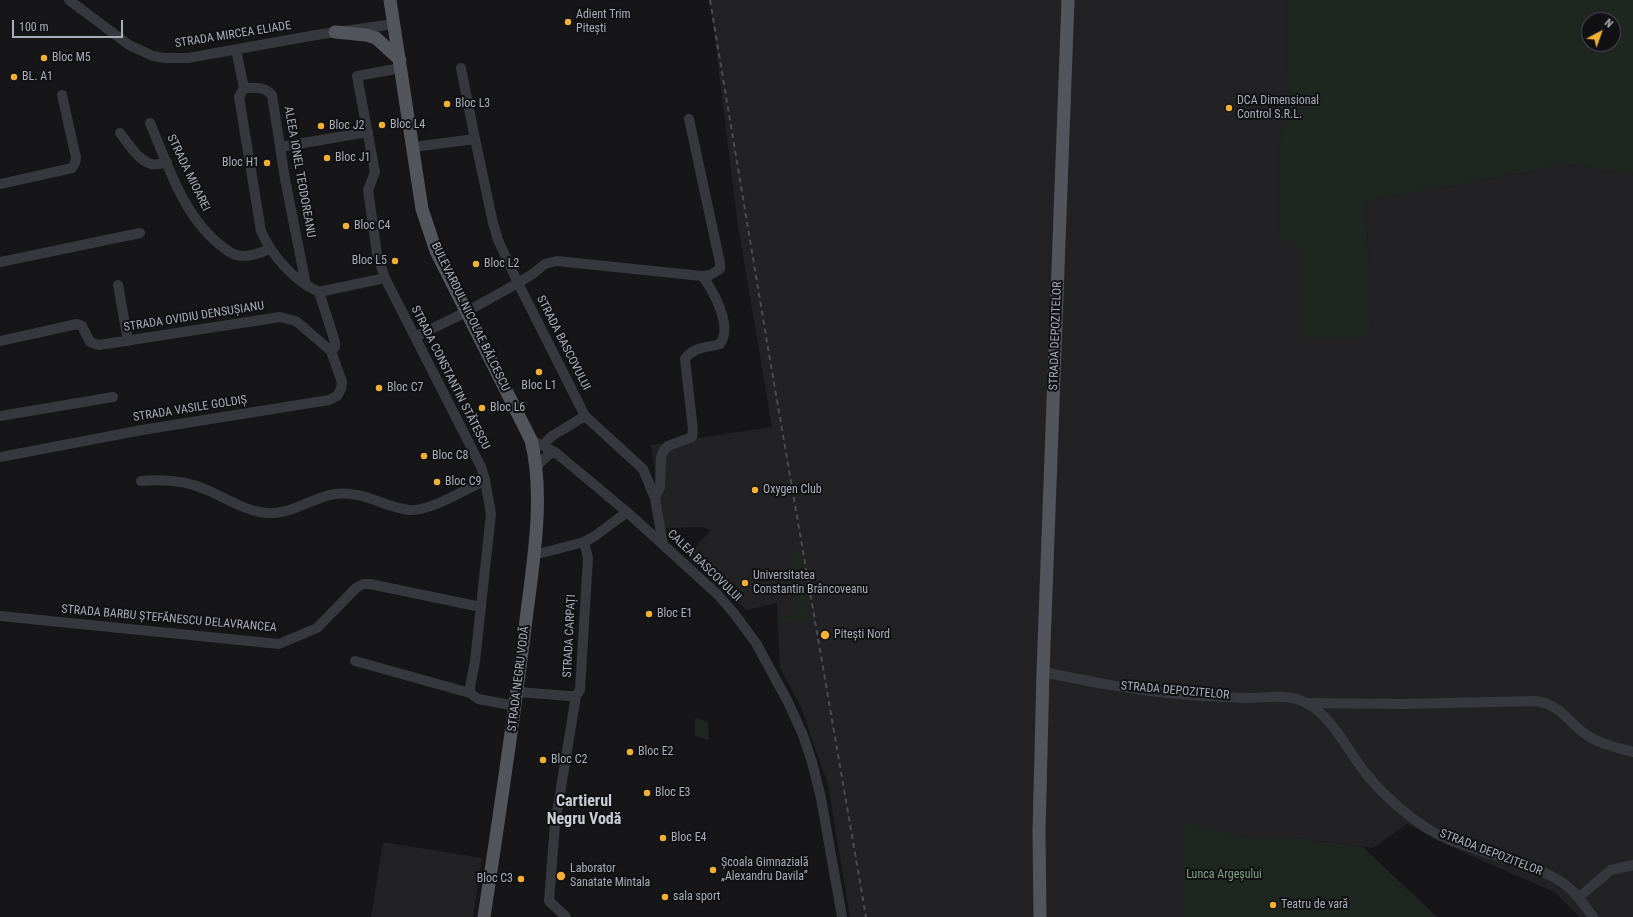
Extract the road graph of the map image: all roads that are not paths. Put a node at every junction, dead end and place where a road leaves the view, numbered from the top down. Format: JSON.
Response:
{"nodes":[{"id":1,"x":69,"y":0,"type":"edge"},
{"id":2,"x":390,"y":0,"type":"edge"},
{"id":3,"x":1068,"y":0,"type":"edge"},
{"id":4,"x":394,"y":24,"type":"junction"},
{"id":5,"x":335,"y":32,"type":"junction"},
{"id":6,"x":236,"y":50,"type":"junction"},
{"id":7,"x":400,"y":64,"type":"junction"},
{"id":8,"x":461,"y":68,"type":"dead end"},
{"id":9,"x":244,"y":88,"type":"junction"},
{"id":10,"x":62,"y":95,"type":"dead end"},
{"id":11,"x":689,"y":119,"type":"dead end"},
{"id":12,"x":150,"y":123,"type":"dead end"},
{"id":13,"x":368,"y":132,"type":"junction"},
{"id":14,"x":120,"y":133,"type":"dead end"},
{"id":15,"x":475,"y":139,"type":"junction"},
{"id":16,"x":280,"y":147,"type":"junction"},
{"id":17,"x":413,"y":147,"type":"junction"},
{"id":18,"x":167,"y":162,"type":"junction"},
{"id":19,"x":0,"y":184,"type":"edge"},
{"id":20,"x":140,"y":233,"type":"dead end"},
{"id":21,"x":269,"y":249,"type":"junction"},
{"id":22,"x":0,"y":262,"type":"edge"},
{"id":23,"x":702,"y":276,"type":"junction"},
{"id":24,"x":384,"y":278,"type":"junction"},
{"id":25,"x":518,"y":283,"type":"junction"},
{"id":26,"x":118,"y":285,"type":"dead end"},
{"id":27,"x":306,"y":285,"type":"junction"},
{"id":28,"x":318,"y":292,"type":"junction"},
{"id":29,"x":466,"y":312,"type":"junction"},
{"id":30,"x":415,"y":337,"type":"junction"},
{"id":31,"x":0,"y":341,"type":"edge"},
{"id":32,"x":128,"y":341,"type":"junction"},
{"id":33,"x":331,"y":351,"type":"junction"},
{"id":34,"x":113,"y":396,"type":"dead end"},
{"id":35,"x":0,"y":416,"type":"edge"},
{"id":36,"x":585,"y":416,"type":"junction"},
{"id":37,"x":531,"y":440,"type":"junction"},
{"id":38,"x":543,"y":445,"type":"junction"},
{"id":39,"x":555,"y":452,"type":"junction"},
{"id":40,"x":0,"y":457,"type":"edge"},
{"id":41,"x":536,"y":467,"type":"junction"},
{"id":42,"x":485,"y":480,"type":"junction"},
{"id":43,"x":141,"y":481,"type":"dead end"},
{"id":44,"x":655,"y":498,"type":"junction"},
{"id":45,"x":627,"y":512,"type":"junction"},
{"id":46,"x":584,"y":542,"type":"junction"},
{"id":47,"x":663,"y":544,"type":"junction"},
{"id":48,"x":534,"y":555,"type":"junction"},
{"id":49,"x":481,"y":607,"type":"junction"},
{"id":50,"x":0,"y":616,"type":"edge"},
{"id":51,"x":355,"y":661,"type":"dead end"},
{"id":52,"x":1043,"y":672,"type":"junction"},
{"id":53,"x":518,"y":692,"type":"junction"},
{"id":54,"x":470,"y":693,"type":"junction"},
{"id":55,"x":576,"y":696,"type":"junction"},
{"id":56,"x":1307,"y":703,"type":"junction"},
{"id":57,"x":516,"y":706,"type":"junction"},
{"id":58,"x":1633,"y":752,"type":"edge"},
{"id":59,"x":1633,"y":865,"type":"edge"},
{"id":60,"x":1579,"y":898,"type":"junction"},
{"id":61,"x":484,"y":917,"type":"edge"},
{"id":62,"x":566,"y":917,"type":"edge"},
{"id":63,"x":842,"y":917,"type":"edge"},
{"id":64,"x":1040,"y":917,"type":"edge"},
{"id":65,"x":1593,"y":917,"type":"edge"}],
"edges":[{"from":1,"to":6,"type":"street","name":"STRADA MIRCEA ELIADE"},
{"from":2,"to":4,"type":"main road","name":"BULEVARDUL NICOLAE BĂLCESCU"},
{"from":3,"to":52,"type":"main road","name":"STRADA DEPOZITELOR"},
{"from":4,"to":5,"type":"street","name":"STRADA MIRCEA ELIADE"},
{"from":4,"to":7,"type":"main road","name":"BULEVARDUL NICOLAE BĂLCESCU"},
{"from":5,"to":6,"type":"street","name":"STRADA MIRCEA ELIADE"},
{"from":5,"to":7,"type":"main road"},
{"from":6,"to":9,"type":"street"},
{"from":7,"to":13,"type":"street","name":"STRADA CONSTANTIN STĂTESCU"},
{"from":7,"to":17,"type":"main road","name":"BULEVARDUL NICOLAE BĂLCESCU"},
{"from":8,"to":15,"type":"street","name":"STRADA BASCOVULUI"},
{"from":9,"to":16,"type":"street","name":"ALEEA IONEL TEODOREANU"},
{"from":9,"to":21,"type":"street"},
{"from":10,"to":19,"type":"street"},
{"from":11,"to":23,"type":"street"},
{"from":12,"to":18,"type":"street","name":"STRADA MIOAREI"},
{"from":13,"to":16,"type":"street"},
{"from":13,"to":24,"type":"street","name":"STRADA CONSTANTIN STĂTESCU"},
{"from":14,"to":18,"type":"street"},
{"from":15,"to":17,"type":"street"},
{"from":15,"to":25,"type":"street","name":"STRADA BASCOVULUI"},
{"from":16,"to":27,"type":"street","name":"ALEEA IONEL TEODOREANU"},
{"from":17,"to":29,"type":"main road","name":"BULEVARDUL NICOLAE BĂLCESCU"},
{"from":18,"to":21,"type":"street","name":"STRADA MIOAREI"},
{"from":20,"to":22,"type":"street"},
{"from":21,"to":27,"type":"street"},
{"from":23,"to":25,"type":"street"},
{"from":23,"to":44,"type":"street"},
{"from":24,"to":28,"type":"street"},
{"from":24,"to":30,"type":"street","name":"STRADA CONSTANTIN STĂTESCU"},
{"from":25,"to":29,"type":"street"},
{"from":25,"to":36,"type":"street","name":"STRADA BASCOVULUI"},
{"from":26,"to":32,"type":"street"},
{"from":27,"to":28,"type":"street"},
{"from":28,"to":33,"type":"street"},
{"from":29,"to":30,"type":"street"},
{"from":29,"to":37,"type":"main road","name":"BULEVARDUL NICOLAE BĂLCESCU"},
{"from":30,"to":42,"type":"street","name":"STRADA CONSTANTIN STĂTESCU"},
{"from":31,"to":32,"type":"street","name":"STRADA OVIDIU DENSUȘIANU"},
{"from":32,"to":33,"type":"street","name":"STRADA OVIDIU DENSUȘIANU"},
{"from":33,"to":40,"type":"street","name":"STRADA VASILE GOLDIȘ"},
{"from":34,"to":35,"type":"street"},
{"from":36,"to":38,"type":"street"},
{"from":36,"to":44,"type":"street","name":"STRADA BASCOVULUI"},
{"from":37,"to":38,"type":"street","name":"CALEA BASCOVULUI"},
{"from":37,"to":41,"type":"main road","name":"STRADA NEGRU VODĂ"},
{"from":38,"to":39,"type":"street","name":"CALEA BASCOVULUI"},
{"from":39,"to":41,"type":"street"},
{"from":39,"to":45,"type":"street","name":"CALEA BASCOVULUI"},
{"from":41,"to":48,"type":"main road","name":"STRADA NEGRU VODĂ"},
{"from":42,"to":43,"type":"street"},
{"from":42,"to":49,"type":"street","name":"STRADA CONSTANTIN STĂTESCU"},
{"from":44,"to":47,"type":"street","name":"STRADA BASCOVULUI"},
{"from":45,"to":46,"type":"street"},
{"from":45,"to":47,"type":"street","name":"CALEA BASCOVULUI"},
{"from":46,"to":48,"type":"street"},
{"from":46,"to":55,"type":"street","name":"STRADA CARPAȚI"},
{"from":47,"to":63,"type":"street","name":"CALEA BASCOVULUI"},
{"from":48,"to":53,"type":"main road","name":"STRADA NEGRU VODĂ"},
{"from":49,"to":50,"type":"street","name":"STRADA BARBU ȘTEFĂNESCU DELAVRANCEA"},
{"from":49,"to":54,"type":"street","name":"STRADA CONSTANTIN STĂTESCU"},
{"from":51,"to":54,"type":"street"},
{"from":52,"to":56,"type":"street","name":"STRADA DEPOZITELOR"},
{"from":52,"to":64,"type":"main road","name":"STRADA DEPOZITELOR"},
{"from":53,"to":55,"type":"street","name":"STRADA CARPAȚI"},
{"from":53,"to":57,"type":"main road","name":"STRADA NEGRU VODĂ"},
{"from":54,"to":57,"type":"street"},
{"from":55,"to":62,"type":"street"},
{"from":56,"to":58,"type":"street","name":"STRADA DEPOZITELOR"},
{"from":56,"to":60,"type":"street","name":"STRADA DEPOZITELOR"},
{"from":57,"to":61,"type":"main road","name":"STRADA NEGRU VODĂ"},
{"from":59,"to":60,"type":"street"},
{"from":60,"to":65,"type":"street","name":"STRADA DEPOZITELOR"}]}
